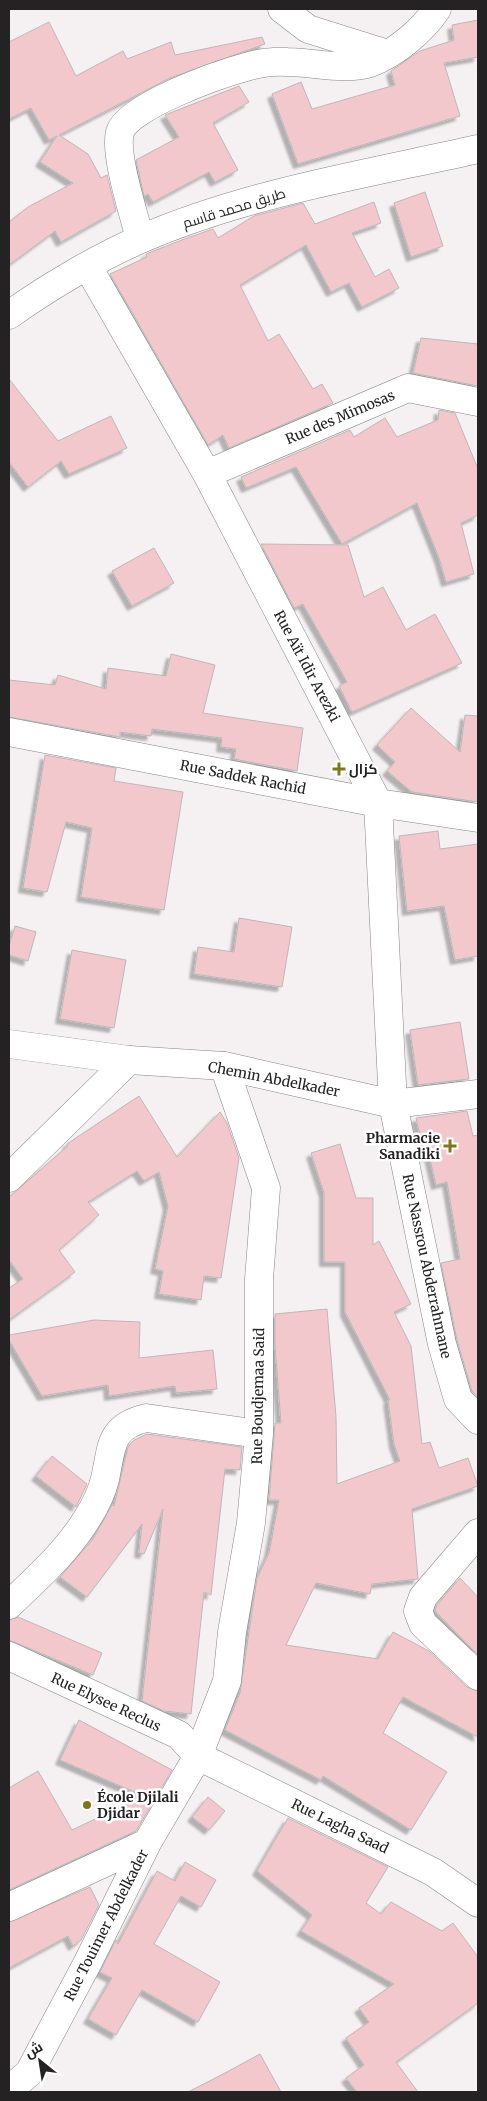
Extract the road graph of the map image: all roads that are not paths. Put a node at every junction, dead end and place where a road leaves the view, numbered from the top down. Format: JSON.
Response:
{"nodes":[{"id":1,"x":282,"y":9,"type":"edge"},
{"id":2,"x":437,"y":9,"type":"edge"},
{"id":3,"x":388,"y":54,"type":"junction"},
{"id":4,"x":478,"y":149,"type":"edge"},
{"id":5,"x":140,"y":239,"type":"junction"},
{"id":6,"x":88,"y":267,"type":"junction"},
{"id":7,"x":9,"y":315,"type":"edge"},
{"id":8,"x":478,"y":402,"type":"edge"},
{"id":9,"x":207,"y":474,"type":"junction"},
{"id":10,"x":9,"y":732,"type":"edge"},
{"id":11,"x":378,"y":803,"type":"junction"},
{"id":12,"x":478,"y":818,"type":"edge"},
{"id":13,"x":9,"y":1044,"type":"edge"},
{"id":14,"x":128,"y":1060,"type":"junction"},
{"id":15,"x":224,"y":1066,"type":"junction"},
{"id":16,"x":478,"y":1094,"type":"edge"},
{"id":17,"x":393,"y":1104,"type":"junction"},
{"id":18,"x":9,"y":1178,"type":"edge"},
{"id":19,"x":478,"y":1420,"type":"edge"},
{"id":20,"x":259,"y":1434,"type":"junction"},
{"id":21,"x":478,"y":1533,"type":"edge"},
{"id":22,"x":9,"y":1605,"type":"edge"},
{"id":23,"x":9,"y":1656,"type":"edge"},
{"id":24,"x":478,"y":1676,"type":"edge"},
{"id":25,"x":198,"y":1756,"type":"junction"},
{"id":26,"x":147,"y":1842,"type":"junction"},
{"id":27,"x":478,"y":1903,"type":"edge"},
{"id":28,"x":9,"y":1908,"type":"edge"},
{"id":29,"x":9,"y":2090,"type":"edge"}],
"edges":[{"from":1,"to":3,"type":"street"},
{"from":2,"to":3,"type":"street"},
{"from":3,"to":5,"type":"street"},
{"from":4,"to":5,"type":"street","name":"طريق محمد قاسم"},
{"from":5,"to":6,"type":"street","name":"طريق محمد قاسم"},
{"from":6,"to":7,"type":"street","name":"طريق محمد قاسم"},
{"from":6,"to":9,"type":"street","name":"Rue Aït Idir Arezki"},
{"from":8,"to":9,"type":"street","name":"Rue des Mimosas"},
{"from":9,"to":11,"type":"street","name":"Rue Aït Idir Arezki"},
{"from":10,"to":11,"type":"street","name":"Rue Saddek Rachid"},
{"from":11,"to":12,"type":"street","name":"Rue Saddek Rachid"},
{"from":11,"to":17,"type":"street","name":"Rue Aït Idir Arezki"},
{"from":13,"to":14,"type":"street","name":"Chemin Abdelkader"},
{"from":14,"to":15,"type":"street","name":"Chemin Abdelkader"},
{"from":14,"to":18,"type":"street"},
{"from":15,"to":17,"type":"street","name":"Chemin Abdelkader"},
{"from":15,"to":20,"type":"street","name":"Rue Boudjemaa Said"},
{"from":16,"to":17,"type":"street","name":"Chemin Abdelkader"},
{"from":17,"to":19,"type":"street","name":"Rue Nassrou Abderrahmane"},
{"from":20,"to":22,"type":"street"},
{"from":20,"to":25,"type":"street","name":"Rue Boudjemaa Said"},
{"from":21,"to":24,"type":"street"},
{"from":23,"to":25,"type":"street","name":"Rue Elysee Reclus"},
{"from":25,"to":26,"type":"street","name":"Rue Touimer Abdelkader"},
{"from":25,"to":27,"type":"street","name":"Rue Lagha Saad"},
{"from":26,"to":28,"type":"street"},
{"from":26,"to":29,"type":"street","name":"Rue Touimer Abdelkader"}]}
